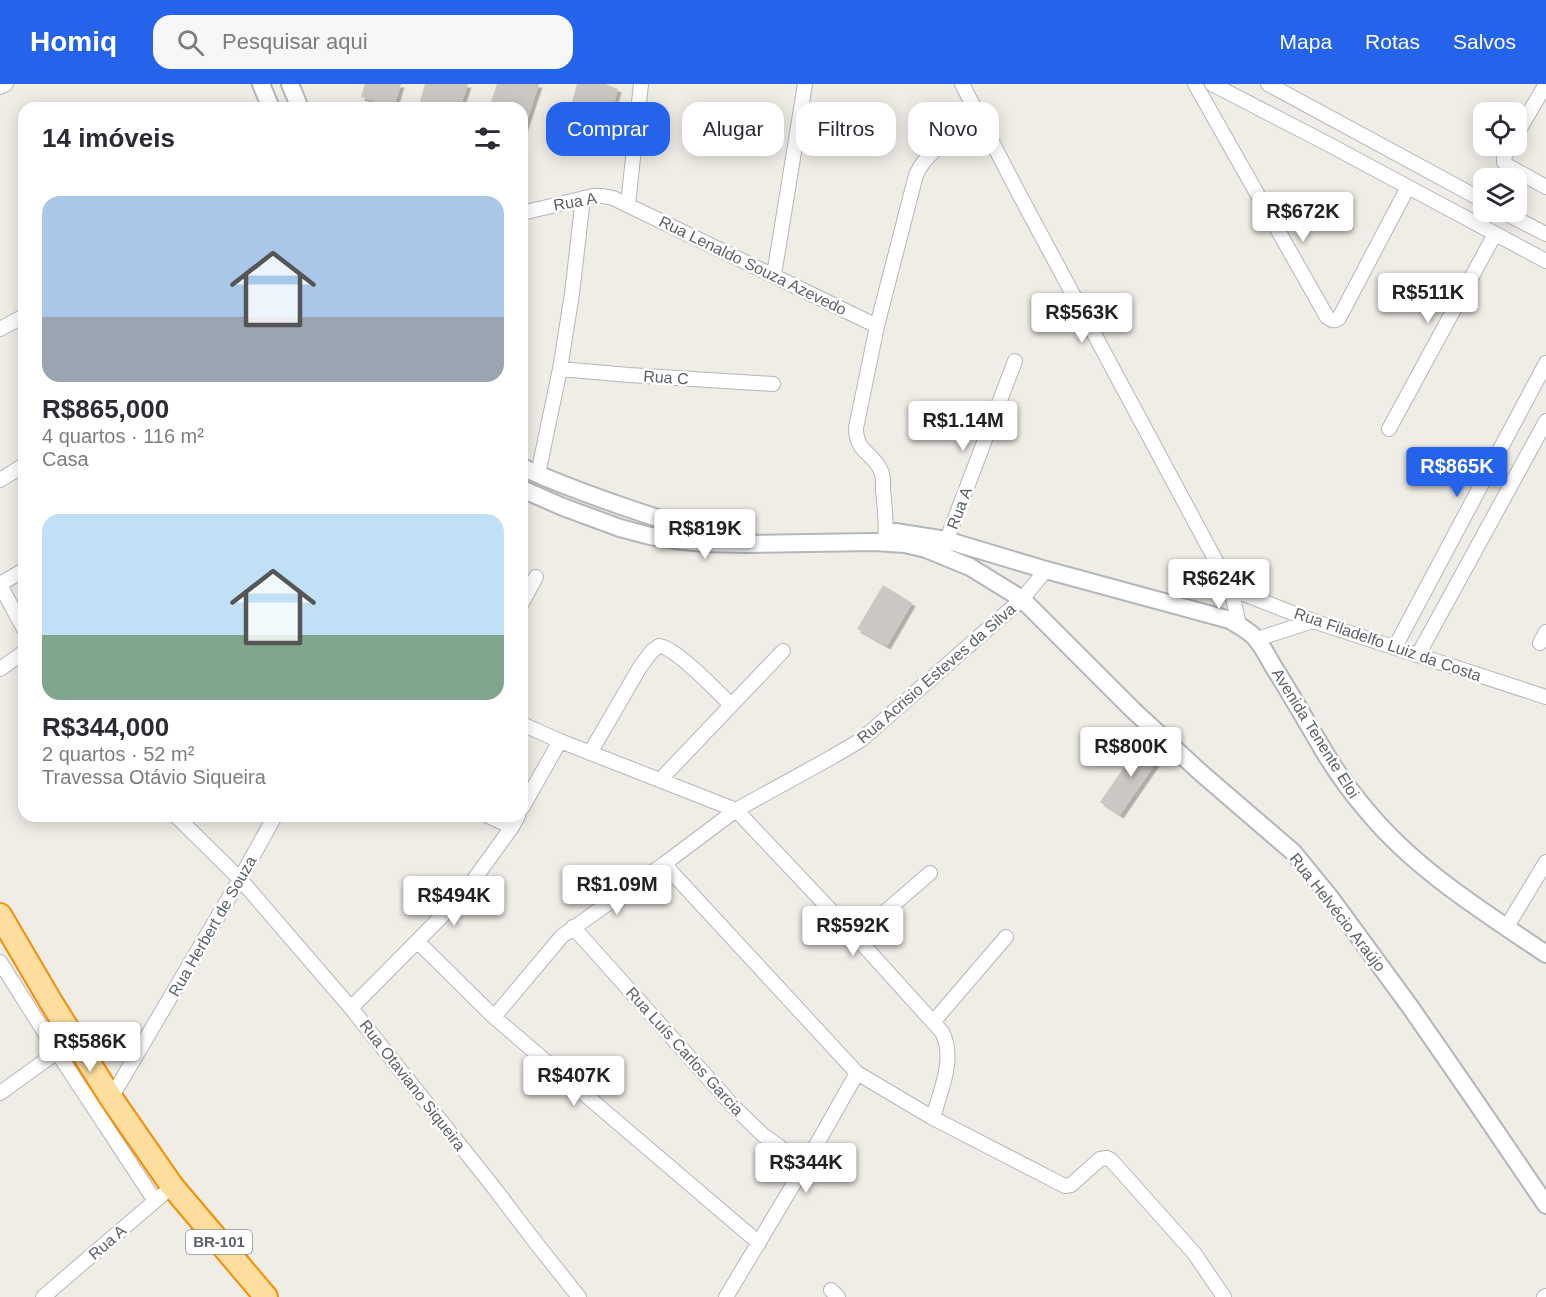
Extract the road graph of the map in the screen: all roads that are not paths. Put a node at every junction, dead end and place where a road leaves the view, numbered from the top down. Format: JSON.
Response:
{"nodes":[{"id":1,"x":6,"y":84,"type":"edge"},
{"id":2,"x":261,"y":84,"type":"edge"},
{"id":3,"x":291,"y":84,"type":"edge"},
{"id":4,"x":641,"y":84,"type":"edge"},
{"id":5,"x":805,"y":84,"type":"edge"},
{"id":6,"x":962,"y":84,"type":"edge"},
{"id":7,"x":1195,"y":84,"type":"edge"},
{"id":8,"x":1212,"y":84,"type":"edge"},
{"id":9,"x":1268,"y":84,"type":"edge"},
{"id":10,"x":1546,"y":84,"type":"edge"},
{"id":11,"x":0,"y":87,"type":"edge"},
{"id":12,"x":268,"y":102,"type":"edge"},
{"id":13,"x":298,"y":102,"type":"edge"},
{"id":14,"x":972,"y":102,"type":"edge"},
{"id":15,"x":1527,"y":116,"type":"edge"},
{"id":16,"x":1340,"y":123,"type":"junction"},
{"id":17,"x":1328,"y":144,"type":"junction"},
{"id":18,"x":999,"y":155,"type":"edge"},
{"id":19,"x":927,"y":156,"type":"edge"},
{"id":20,"x":1505,"y":156,"type":"edge"},
{"id":21,"x":1408,"y":187,"type":"junction"},
{"id":22,"x":1546,"y":188,"type":"edge"},
{"id":23,"x":1473,"y":195,"type":"edge"},
{"id":24,"x":583,"y":198,"type":"junction"},
{"id":25,"x":628,"y":204,"type":"junction"},
{"id":26,"x":528,"y":212,"type":"edge"},
{"id":27,"x":1523,"y":222,"type":"edge"},
{"id":28,"x":1495,"y":234,"type":"junction"},
{"id":29,"x":1546,"y":234,"type":"edge"},
{"id":30,"x":1546,"y":261,"type":"edge"},
{"id":31,"x":774,"y":275,"type":"junction"},
{"id":32,"x":18,"y":319,"type":"edge"},
{"id":33,"x":877,"y":326,"type":"junction"},
{"id":34,"x":0,"y":329,"type":"edge"},
{"id":35,"x":1015,"y":361,"type":"dead end"},
{"id":36,"x":1546,"y":363,"type":"edge"},
{"id":37,"x":560,"y":369,"type":"junction"},
{"id":38,"x":773,"y":384,"type":"dead end"},
{"id":39,"x":1546,"y":421,"type":"edge"},
{"id":40,"x":1389,"y":429,"type":"dead end"},
{"id":41,"x":18,"y":469,"type":"edge"},
{"id":42,"x":528,"y":469,"type":"edge"},
{"id":43,"x":538,"y":474,"type":"junction"},
{"id":44,"x":0,"y":480,"type":"edge"},
{"id":45,"x":528,"y":492,"type":"edge"},
{"id":46,"x":885,"y":537,"type":"junction"},
{"id":47,"x":944,"y":547,"type":"junction"},
{"id":48,"x":1009,"y":559,"type":"junction"},
{"id":49,"x":1046,"y":570,"type":"junction"},
{"id":50,"x":18,"y":574,"type":"edge"},
{"id":51,"x":536,"y":577,"type":"dead end"},
{"id":52,"x":0,"y":584,"type":"edge"},
{"id":53,"x":999,"y":584,"type":"junction"},
{"id":54,"x":1231,"y":589,"type":"junction"},
{"id":55,"x":528,"y":592,"type":"edge"},
{"id":56,"x":1022,"y":599,"type":"junction"},
{"id":57,"x":18,"y":618,"type":"edge"},
{"id":58,"x":1313,"y":621,"type":"junction"},
{"id":59,"x":1234,"y":623,"type":"junction"},
{"id":60,"x":1257,"y":639,"type":"junction"},
{"id":61,"x":1395,"y":647,"type":"junction"},
{"id":62,"x":783,"y":651,"type":"dead end"},
{"id":63,"x":1418,"y":655,"type":"junction"},
{"id":64,"x":18,"y":661,"type":"edge"},
{"id":65,"x":0,"y":669,"type":"edge"},
{"id":66,"x":1546,"y":697,"type":"edge"},
{"id":67,"x":731,"y":705,"type":"junction"},
{"id":68,"x":528,"y":727,"type":"edge"},
{"id":69,"x":560,"y":741,"type":"junction"},
{"id":70,"x":590,"y":753,"type":"junction"},
{"id":71,"x":660,"y":780,"type":"junction"},
{"id":72,"x":528,"y":797,"type":"edge"},
{"id":73,"x":736,"y":810,"type":"junction"},
{"id":74,"x":182,"y":822,"type":"edge"},
{"id":75,"x":272,"y":822,"type":"edge"},
{"id":76,"x":514,"y":822,"type":"edge"},
{"id":77,"x":1546,"y":862,"type":"edge"},
{"id":78,"x":664,"y":864,"type":"junction"},
{"id":79,"x":930,"y":873,"type":"dead end"},
{"id":80,"x":240,"y":879,"type":"junction"},
{"id":81,"x":0,"y":915,"type":"edge"},
{"id":82,"x":573,"y":927,"type":"junction"},
{"id":83,"x":1506,"y":927,"type":"junction"},
{"id":84,"x":1006,"y":936,"type":"dead end"},
{"id":85,"x":856,"y":937,"type":"junction"},
{"id":86,"x":417,"y":941,"type":"junction"},
{"id":87,"x":1546,"y":954,"type":"edge"},
{"id":88,"x":0,"y":962,"type":"edge"},
{"id":89,"x":351,"y":1008,"type":"junction"},
{"id":90,"x":494,"y":1017,"type":"junction"},
{"id":91,"x":934,"y":1022,"type":"junction"},
{"id":92,"x":57,"y":1052,"type":"junction"},
{"id":93,"x":857,"y":1074,"type":"junction"},
{"id":94,"x":0,"y":1093,"type":"edge"},
{"id":95,"x":111,"y":1098,"type":"junction"},
{"id":96,"x":933,"y":1118,"type":"junction"},
{"id":97,"x":805,"y":1165,"type":"junction"},
{"id":98,"x":163,"y":1193,"type":"junction"},
{"id":99,"x":1546,"y":1205,"type":"edge"},
{"id":100,"x":759,"y":1243,"type":"junction"},
{"id":101,"x":43,"y":1297,"type":"edge"},
{"id":102,"x":266,"y":1297,"type":"edge"},
{"id":103,"x":579,"y":1297,"type":"edge"},
{"id":104,"x":726,"y":1297,"type":"edge"},
{"id":105,"x":1224,"y":1297,"type":"edge"}],
"edges":[{"from":1,"to":11,"type":"street"},
{"from":2,"to":12,"type":"street"},
{"from":3,"to":13,"type":"street"},
{"from":4,"to":25,"type":"street"},
{"from":5,"to":31,"type":"street"},
{"from":6,"to":14,"type":"street"},
{"from":7,"to":21,"type":"street"},
{"from":8,"to":17,"type":"street"},
{"from":9,"to":16,"type":"street"},
{"from":10,"to":15,"type":"street"},
{"from":16,"to":17,"type":"street"},
{"from":16,"to":23,"type":"street"},
{"from":17,"to":21,"type":"street"},
{"from":18,"to":54,"type":"street"},
{"from":19,"to":33,"type":"street"},
{"from":20,"to":22,"type":"street"},
{"from":21,"to":28,"type":"street"},
{"from":24,"to":25,"type":"street","name":"Rua A"},
{"from":24,"to":26,"type":"street","name":"Rua A"},
{"from":24,"to":37,"type":"street"},
{"from":25,"to":31,"type":"street","name":"Rua Lenaldo Souza Azevedo"},
{"from":27,"to":29,"type":"street"},
{"from":28,"to":30,"type":"street"},
{"from":28,"to":40,"type":"street"},
{"from":31,"to":33,"type":"street","name":"Rua Lenaldo Souza Azevedo"},
{"from":32,"to":34,"type":"street"},
{"from":33,"to":46,"type":"street"},
{"from":35,"to":47,"type":"street","name":"Rua A"},
{"from":36,"to":61,"type":"street"},
{"from":37,"to":38,"type":"street","name":"Rua C"},
{"from":37,"to":43,"type":"street"},
{"from":39,"to":63,"type":"street"},
{"from":41,"to":44,"type":"street"},
{"from":42,"to":43,"type":"street"},
{"from":43,"to":46,"type":"street"},
{"from":45,"to":46,"type":"street"},
{"from":46,"to":47,"type":"street"},
{"from":46,"to":47,"type":"street","name":"Rua Helvécio Araújo"},
{"from":47,"to":48,"type":"street"},
{"from":47,"to":53,"type":"street","name":"Rua Helvécio Araújo"},
{"from":48,"to":49,"type":"street"},
{"from":48,"to":53,"type":"street"},
{"from":49,"to":56,"type":"street","name":"Rua Acrisio Esteves da Silva"},
{"from":49,"to":59,"type":"street"},
{"from":50,"to":52,"type":"street"},
{"from":51,"to":55,"type":"street"},
{"from":52,"to":57,"type":"street"},
{"from":53,"to":56,"type":"street","name":"Rua Helvécio Araújo"},
{"from":54,"to":58,"type":"street","name":"Rua Filadelfo Luiz da Costa"},
{"from":54,"to":59,"type":"street"},
{"from":56,"to":73,"type":"street","name":"Rua Acrisio Esteves da Silva"},
{"from":56,"to":99,"type":"street","name":"Rua Helvécio Araújo"},
{"from":58,"to":60,"type":"street"},
{"from":58,"to":61,"type":"street","name":"Rua Filadelfo Luiz da Costa"},
{"from":59,"to":60,"type":"street","name":"Avenida Tenente Eloi"},
{"from":60,"to":83,"type":"street","name":"Avenida Tenente Eloi"},
{"from":61,"to":63,"type":"street","name":"Rua Filadelfo Luiz da Costa"},
{"from":62,"to":67,"type":"street"},
{"from":63,"to":66,"type":"street","name":"Rua Filadelfo Luiz da Costa"},
{"from":64,"to":65,"type":"street"},
{"from":67,"to":70,"type":"street"},
{"from":67,"to":71,"type":"street"},
{"from":68,"to":69,"type":"street"},
{"from":69,"to":70,"type":"street"},
{"from":69,"to":72,"type":"street"},
{"from":70,"to":71,"type":"street"},
{"from":71,"to":73,"type":"street"},
{"from":73,"to":78,"type":"street","name":"Rua Acrisio Esteves da Silva"},
{"from":73,"to":85,"type":"street"},
{"from":74,"to":80,"type":"street","name":"Rua Otaviano Siqueira"},
{"from":75,"to":80,"type":"street","name":"Rua Herbert de Souza"},
{"from":76,"to":86,"type":"street"},
{"from":77,"to":83,"type":"street"},
{"from":78,"to":82,"type":"street","name":"Rua Acrisio Esteves da Silva"},
{"from":78,"to":93,"type":"street"},
{"from":79,"to":85,"type":"street"},
{"from":80,"to":89,"type":"street","name":"Rua Otaviano Siqueira"},
{"from":80,"to":95,"type":"street","name":"Rua Herbert de Souza"},
{"from":81,"to":95,"type":"highway","number":"BR-101"},
{"from":82,"to":90,"type":"street","name":"Rua Acrisio Esteves da Silva"},
{"from":82,"to":97,"type":"street","name":"Rua Luís Carlos Garcia"},
{"from":83,"to":87,"type":"street","name":"Avenida Tenente Eloi"},
{"from":84,"to":91,"type":"street"},
{"from":85,"to":91,"type":"street"},
{"from":86,"to":89,"type":"street"},
{"from":86,"to":90,"type":"street"},
{"from":88,"to":92,"type":"street"},
{"from":89,"to":103,"type":"street","name":"Rua Otaviano Siqueira"},
{"from":90,"to":100,"type":"street"},
{"from":91,"to":96,"type":"street"},
{"from":92,"to":94,"type":"street"},
{"from":92,"to":98,"type":"street"},
{"from":93,"to":96,"type":"street"},
{"from":93,"to":97,"type":"street"},
{"from":95,"to":98,"type":"highway","number":"BR-101"},
{"from":96,"to":105,"type":"street"},
{"from":97,"to":100,"type":"street"},
{"from":98,"to":101,"type":"street","name":"Rua A"},
{"from":98,"to":102,"type":"highway","number":"BR-101"},
{"from":100,"to":104,"type":"street"}]}
